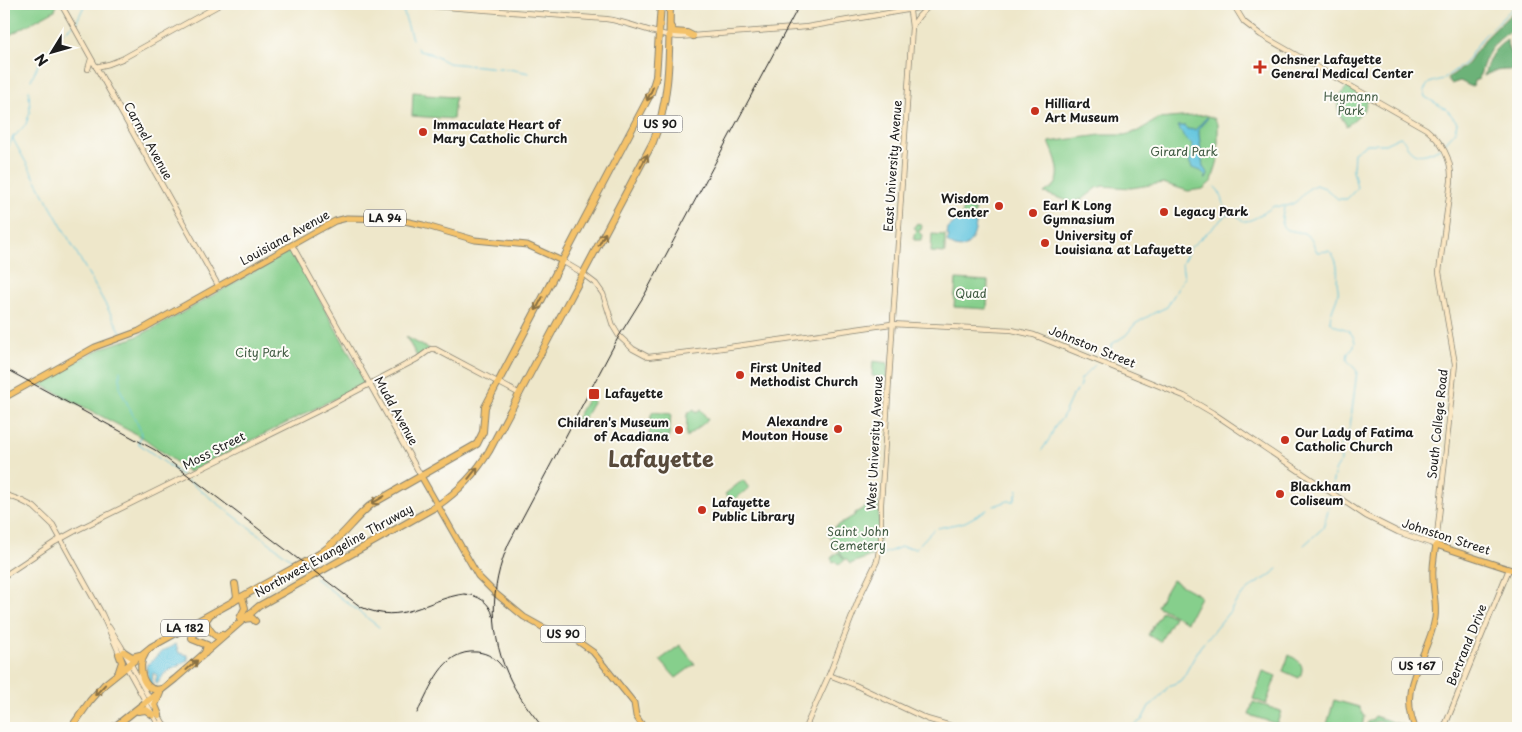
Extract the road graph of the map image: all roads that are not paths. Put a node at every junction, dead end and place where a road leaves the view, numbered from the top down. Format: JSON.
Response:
{"nodes":[{"id":1,"x":61,"y":4,"type":"edge"},
{"id":2,"x":221,"y":4,"type":"edge"},
{"id":3,"x":406,"y":4,"type":"edge"},
{"id":4,"x":661,"y":4,"type":"edge"},
{"id":5,"x":670,"y":4,"type":"edge"},
{"id":6,"x":910,"y":4,"type":"edge"},
{"id":7,"x":942,"y":4,"type":"edge"},
{"id":8,"x":1233,"y":4,"type":"edge"},
{"id":9,"x":929,"y":7,"type":"junction"},
{"id":10,"x":910,"y":10,"type":"junction"},
{"id":11,"x":660,"y":14,"type":"junction"},
{"id":12,"x":670,"y":26,"type":"junction"},
{"id":13,"x":912,"y":27,"type":"junction"},
{"id":14,"x":659,"y":33,"type":"junction"},
{"id":15,"x":669,"y":36,"type":"junction"},
{"id":16,"x":693,"y":36,"type":"junction"},
{"id":17,"x":668,"y":57,"type":"junction"},
{"id":18,"x":91,"y":58,"type":"junction"},
{"id":19,"x":106,"y":65,"type":"junction"},
{"id":20,"x":96,"y":67,"type":"junction"},
{"id":21,"x":88,"y":68,"type":"dead end"},
{"id":22,"x":100,"y":75,"type":"junction"},
{"id":23,"x":292,"y":245,"type":"junction"},
{"id":24,"x":562,"y":261,"type":"junction"},
{"id":25,"x":584,"y":274,"type":"junction"},
{"id":26,"x":219,"y":287,"type":"junction"},
{"id":27,"x":893,"y":324,"type":"junction"},
{"id":28,"x":619,"y":336,"type":"joint"},
{"id":29,"x":498,"y":382,"type":"junction"},
{"id":30,"x":370,"y":384,"type":"junction"},
{"id":31,"x":520,"y":394,"type":"junction"},
{"id":32,"x":4,"y":398,"type":"edge"},
{"id":33,"x":421,"y":476,"type":"junction"},
{"id":34,"x":4,"y":494,"type":"edge"},
{"id":35,"x":437,"y":506,"type":"junction"},
{"id":36,"x":62,"y":538,"type":"junction"},
{"id":37,"x":1436,"y":545,"type":"junction"},
{"id":38,"x":1509,"y":569,"type":"junction"},
{"id":39,"x":1518,"y":572,"type":"edge"},
{"id":40,"x":284,"y":574,"type":"junction"},
{"id":41,"x":4,"y":576,"type":"edge"},
{"id":42,"x":235,"y":584,"type":"dead end"},
{"id":43,"x":264,"y":585,"type":"junction"},
{"id":44,"x":242,"y":597,"type":"junction"},
{"id":45,"x":269,"y":600,"type":"junction"},
{"id":46,"x":233,"y":602,"type":"junction"},
{"id":47,"x":259,"y":606,"type":"junction"},
{"id":48,"x":250,"y":612,"type":"junction"},
{"id":49,"x":212,"y":614,"type":"junction"},
{"id":50,"x":240,"y":621,"type":"junction"},
{"id":51,"x":191,"y":625,"type":"junction"},
{"id":52,"x":108,"y":626,"type":"junction"},
{"id":53,"x":228,"y":632,"type":"junction"},
{"id":54,"x":151,"y":647,"type":"junction"},
{"id":55,"x":122,"y":651,"type":"junction"},
{"id":56,"x":143,"y":653,"type":"junction"},
{"id":57,"x":205,"y":653,"type":"junction"},
{"id":58,"x":128,"y":665,"type":"junction"},
{"id":59,"x":829,"y":675,"type":"junction"},
{"id":60,"x":114,"y":676,"type":"junction"},
{"id":61,"x":164,"y":688,"type":"junction"},
{"id":62,"x":148,"y":701,"type":"junction"},
{"id":63,"x":134,"y":712,"type":"junction"},
{"id":64,"x":156,"y":715,"type":"junction"},
{"id":65,"x":71,"y":728,"type":"edge"},
{"id":66,"x":113,"y":728,"type":"edge"},
{"id":67,"x":160,"y":728,"type":"edge"},
{"id":68,"x":166,"y":728,"type":"edge"},
{"id":69,"x":644,"y":728,"type":"edge"},
{"id":70,"x":805,"y":728,"type":"edge"},
{"id":71,"x":958,"y":728,"type":"edge"},
{"id":72,"x":1415,"y":728,"type":"edge"},
{"id":73,"x":1444,"y":728,"type":"edge"}],
"edges":[{"from":1,"to":18,"type":"main road","name":"Carmel Avenue"},
{"from":2,"to":19,"type":"main road"},
{"from":3,"to":14,"type":"main road"},
{"from":4,"to":11,"type":"highway","number":"US 90"},
{"from":5,"to":12,"type":"highway","number":"US 90"},
{"from":6,"to":10,"type":"main road","name":"East University Avenue"},
{"from":7,"to":9,"type":"main road"},
{"from":8,"to":37,"type":"main road","name":"South College Road"},
{"from":9,"to":10,"type":"main road"},
{"from":9,"to":13,"type":"main road"},
{"from":10,"to":13,"type":"main road","name":"East University Avenue"},
{"from":10,"to":16,"type":"main road"},
{"from":11,"to":14,"type":"highway","number":"US 90"},
{"from":11,"to":15,"type":"highway"},
{"from":12,"to":15,"type":"highway","number":"US 90"},
{"from":12,"to":16,"type":"highway"},
{"from":13,"to":27,"type":"main road","name":"East University Avenue"},
{"from":14,"to":15,"type":"main road"},
{"from":14,"to":17,"type":"highway"},
{"from":14,"to":24,"type":"highway","number":"US 90","one_way":true},
{"from":15,"to":16,"type":"main road"},
{"from":15,"to":17,"type":"highway","number":"US 90"},
{"from":25,"to":17,"type":"highway","number":"US 90","one_way":true},
{"from":18,"to":20,"type":"main road","name":"Carmel Avenue"},
{"from":18,"to":21,"type":"main road"},
{"from":19,"to":20,"type":"main road"},
{"from":19,"to":22,"type":"main road"},
{"from":20,"to":22,"type":"main road","name":"Carmel Avenue"},
{"from":22,"to":26,"type":"main road","name":"Carmel Avenue"},
{"from":23,"to":24,"type":"main road","name":"Louisiana Avenue","number":"LA 94"},
{"from":23,"to":26,"type":"main road","name":"Louisiana Avenue","number":"LA 94"},
{"from":23,"to":30,"type":"main road","name":"Mudd Avenue"},
{"from":24,"to":25,"type":"main road","name":"Louisiana Avenue"},
{"from":24,"to":29,"type":"highway","number":"US 90","one_way":true},
{"from":25,"to":28,"type":"main road","name":"Louisiana Avenue"},
{"from":25,"to":31,"type":"highway","number":"US 90"},
{"from":26,"to":32,"type":"main road","name":"Louisiana Avenue"},
{"from":27,"to":28,"type":"main road","name":"Johnston Street"},
{"from":27,"to":37,"type":"main road","name":"Johnston Street"},
{"from":27,"to":59,"type":"main road","name":"West University Avenue"},
{"from":29,"to":30,"type":"main road","name":"Moss Street"},
{"from":29,"to":31,"type":"main road"},
{"from":29,"to":33,"type":"highway","number":"US 90"},
{"from":30,"to":33,"type":"main road","name":"Mudd Avenue"},
{"from":30,"to":36,"type":"main road","name":"Moss Street"},
{"from":35,"to":31,"type":"highway","name":"Northwest Evangeline Thruway","number":"US 90","one_way":true},
{"from":33,"to":35,"type":"main road","name":"Mudd Avenue","number":"US 90"},
{"from":33,"to":40,"type":"highway","number":"LA 182","one_way":true},
{"from":34,"to":36,"type":"main road"},
{"from":35,"to":45,"type":"highway","name":"Northwest Evangeline Thruway","number":"LA 182"},
{"from":35,"to":69,"type":"main road","name":"Mudd Avenue","number":"US 90"},
{"from":36,"to":41,"type":"main road","name":"Moss Street"},
{"from":36,"to":52,"type":"main road"},
{"from":37,"to":38,"type":"main road","name":"Johnston Street"},
{"from":37,"to":72,"type":"main road","number":"US 167"},
{"from":38,"to":39,"type":"main road","name":"Johnston Street"},
{"from":38,"to":73,"type":"main road","name":"Bertrand Drive"},
{"from":40,"to":43,"type":"highway","number":"LA 182"},
{"from":40,"to":45,"type":"highway"},
{"from":42,"to":46,"type":"highway"},
{"from":43,"to":44,"type":"highway","number":"LA 182"},
{"from":43,"to":48,"type":"highway"},
{"from":44,"to":46,"type":"highway","number":"LA 182"},
{"from":44,"to":53,"type":"highway"},
{"from":45,"to":47,"type":"highway","name":"Northwest Evangeline Thruway","number":"LA 182"},
{"from":46,"to":49,"type":"highway","number":"LA 182"},
{"from":47,"to":48,"type":"highway","name":"Northwest Evangeline Thruway","number":"LA 182"},
{"from":47,"to":50,"type":"highway"},
{"from":48,"to":50,"type":"highway","name":"Northwest Evangeline Thruway","number":"LA 182"},
{"from":49,"to":51,"type":"highway","number":"LA 182"},
{"from":49,"to":53,"type":"highway"},
{"from":50,"to":53,"type":"highway","name":"Northwest Evangeline Thruway","number":"LA 182"},
{"from":51,"to":54,"type":"highway","number":"LA 182"},
{"from":51,"to":57,"type":"highway"},
{"from":52,"to":55,"type":"main road"},
{"from":52,"to":55,"type":"main road"},
{"from":53,"to":57,"type":"highway","name":"Northwest Evangeline Thruway","number":"LA 182"},
{"from":54,"to":56,"type":"highway","number":"LA 182"},
{"from":54,"to":61,"type":"highway"},
{"from":55,"to":56,"type":"highway"},
{"from":55,"to":58,"type":"main road"},
{"from":55,"to":60,"type":"highway"},
{"from":56,"to":58,"type":"highway","number":"LA 182"},
{"from":61,"to":57,"type":"highway","name":"Northwest Evangeline Thruway","number":"LA 182","one_way":true},
{"from":58,"to":60,"type":"highway","number":"LA 182"},
{"from":58,"to":62,"type":"main road"},
{"from":59,"to":70,"type":"main road","name":"West University Avenue"},
{"from":59,"to":71,"type":"main road"},
{"from":60,"to":65,"type":"highway","number":"LA 182","one_way":true},
{"from":61,"to":62,"type":"highway","name":"Northwest Evangeline Thruway","number":"LA 182"},
{"from":61,"to":64,"type":"highway"},
{"from":62,"to":63,"type":"highway","name":"Northwest Evangeline Thruway","number":"LA 182"},
{"from":62,"to":64,"type":"main road"},
{"from":63,"to":64,"type":"highway"},
{"from":63,"to":66,"type":"highway","name":"Northwest Evangeline Thruway","number":"LA 182"},
{"from":64,"to":67,"type":"main road"},
{"from":64,"to":68,"type":"main road"}]}
